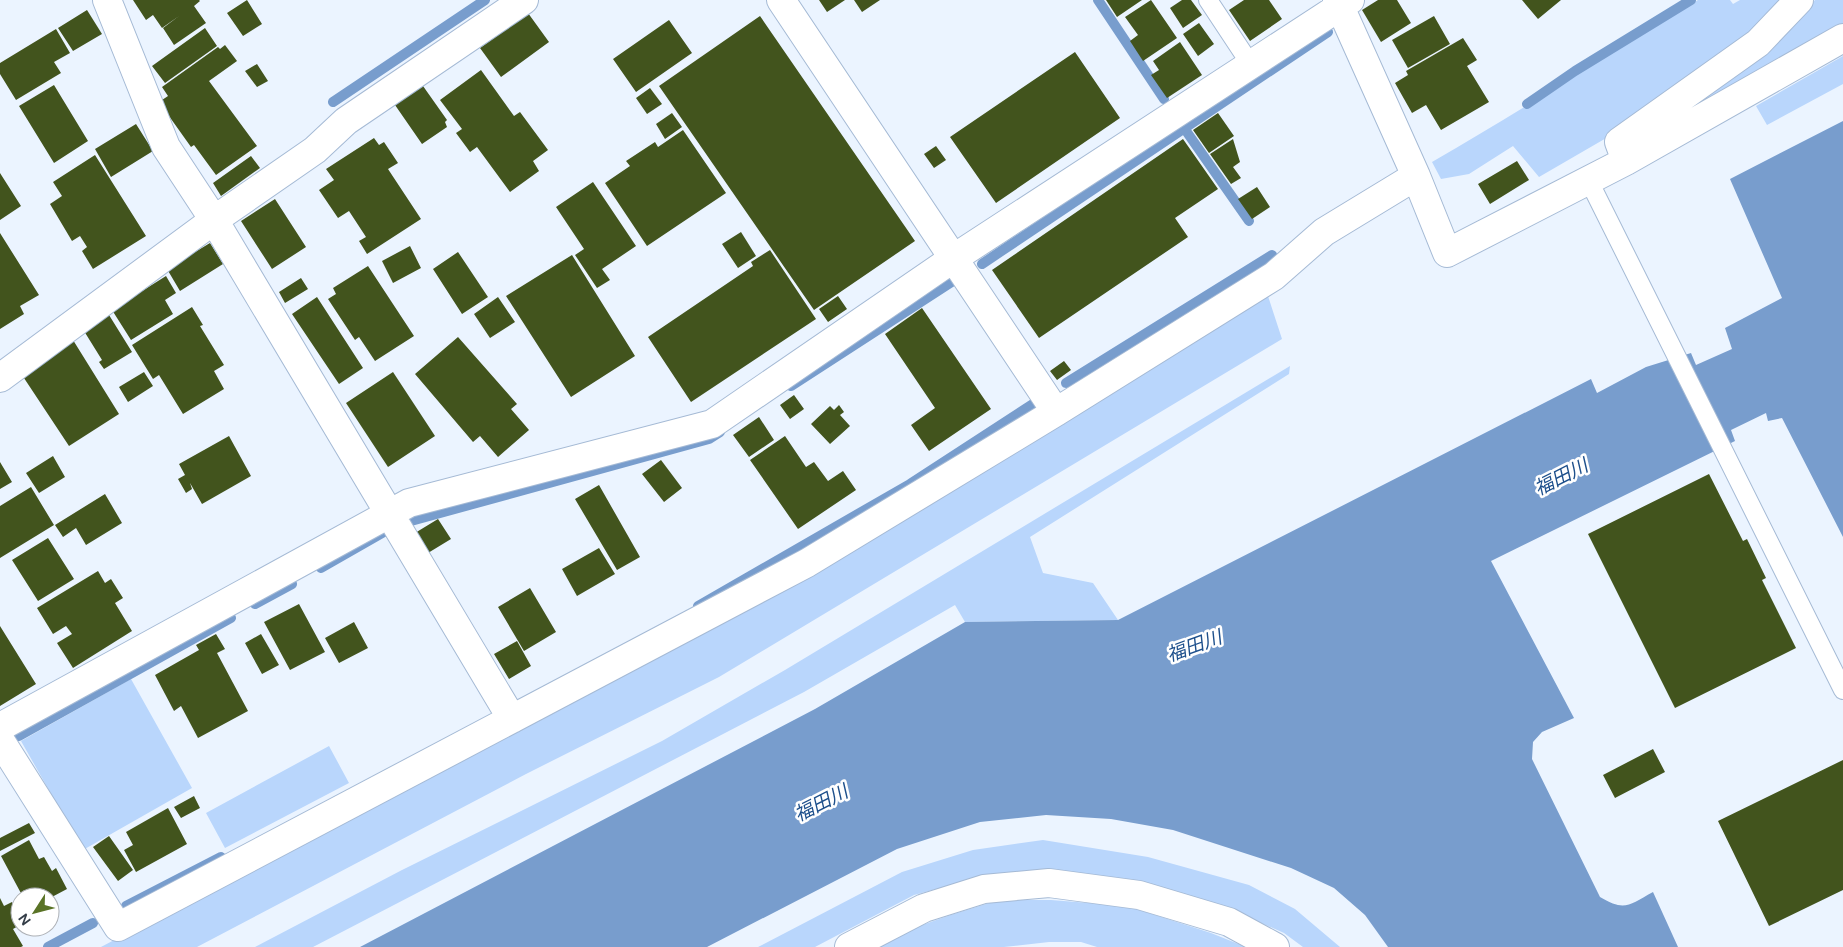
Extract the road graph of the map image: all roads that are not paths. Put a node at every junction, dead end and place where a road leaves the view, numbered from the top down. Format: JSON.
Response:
{"nodes":[{"id":1,"x":107,"y":0,"type":"edge"},
{"id":2,"x":524,"y":0,"type":"edge"},
{"id":3,"x":781,"y":0,"type":"edge"},
{"id":4,"x":1208,"y":0,"type":"edge"},
{"id":5,"x":1800,"y":0,"type":"edge"},
{"id":6,"x":1342,"y":2,"type":"edge"},
{"id":7,"x":1843,"y":38,"type":"edge"},
{"id":8,"x":1251,"y":64,"type":"junction"},
{"id":9,"x":1626,"y":161,"type":"junction"},
{"id":10,"x":1416,"y":176,"type":"junction"},
{"id":11,"x":1588,"y":179,"type":"junction"},
{"id":12,"x":214,"y":220,"type":"junction"},
{"id":13,"x":954,"y":258,"type":"junction"},
{"id":14,"x":0,"y":378,"type":"edge"},
{"id":15,"x":1056,"y":412,"type":"junction"},
{"id":16,"x":389,"y":513,"type":"junction"},
{"id":17,"x":1843,"y":690,"type":"edge"},
{"id":18,"x":512,"y":719,"type":"junction"},
{"id":19,"x":0,"y":727,"type":"edge"},
{"id":20,"x":0,"y":740,"type":"edge"},
{"id":21,"x":849,"y":947,"type":"edge"},
{"id":22,"x":1275,"y":947,"type":"edge"}],
"edges":[{"from":1,"to":12,"type":"street"},
{"from":2,"to":12,"type":"street"},
{"from":3,"to":13,"type":"street"},
{"from":4,"to":8,"type":"lane"},
{"from":5,"to":9,"type":"street"},
{"from":6,"to":8,"type":"street"},
{"from":6,"to":10,"type":"street"},
{"from":7,"to":9,"type":"street"},
{"from":8,"to":13,"type":"street"},
{"from":9,"to":11,"type":"street"},
{"from":10,"to":11,"type":"street"},
{"from":10,"to":15,"type":"street"},
{"from":11,"to":17,"type":"lane"},
{"from":12,"to":14,"type":"street"},
{"from":12,"to":16,"type":"street"},
{"from":13,"to":15,"type":"street"},
{"from":13,"to":16,"type":"street"},
{"from":15,"to":18,"type":"street"},
{"from":16,"to":18,"type":"street"},
{"from":16,"to":19,"type":"street"},
{"from":18,"to":20,"type":"street"},
{"from":21,"to":22,"type":"street"}]}
